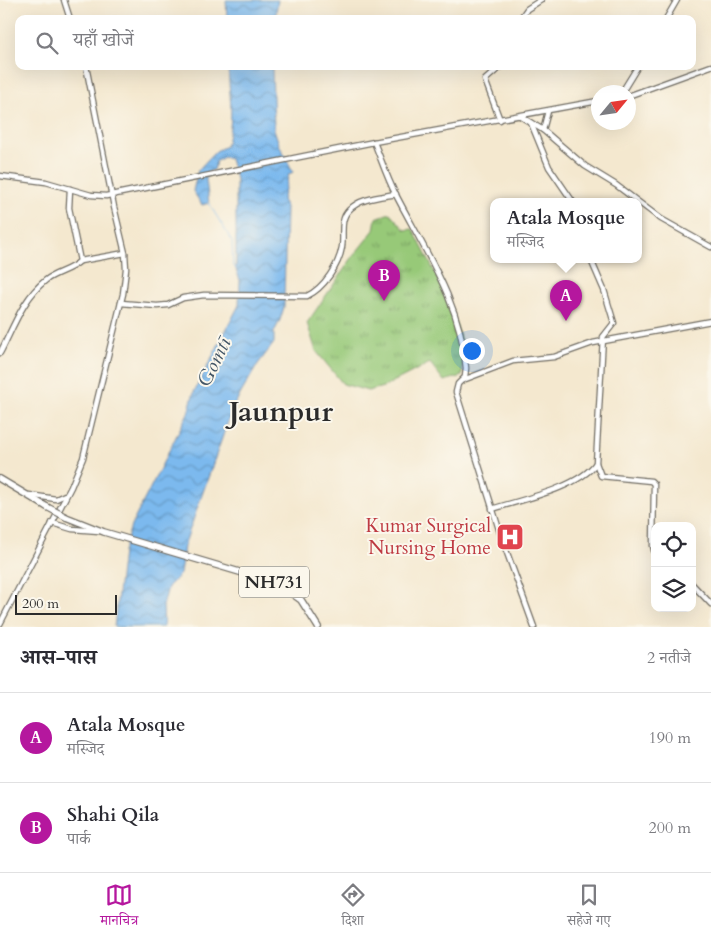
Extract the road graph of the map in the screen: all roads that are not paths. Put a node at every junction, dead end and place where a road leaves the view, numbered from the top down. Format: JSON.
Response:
{"nodes":[{"id":1,"x":64,"y":0,"type":"edge"},
{"id":2,"x":541,"y":0,"type":"edge"},
{"id":3,"x":677,"y":0,"type":"edge"},
{"id":4,"x":69,"y":15,"type":"edge"},
{"id":5,"x":523,"y":15,"type":"edge"},
{"id":6,"x":668,"y":15,"type":"edge"},
{"id":7,"x":711,"y":66,"type":"edge"},
{"id":8,"x":87,"y":70,"type":"edge"},
{"id":9,"x":496,"y":70,"type":"edge"},
{"id":10,"x":636,"y":70,"type":"edge"},
{"id":11,"x":626,"y":85,"type":"edge"},
{"id":12,"x":636,"y":93,"type":"edge"},
{"id":13,"x":591,"y":102,"type":"edge"},
{"id":14,"x":548,"y":111,"type":"junction"},
{"id":15,"x":520,"y":116,"type":"junction"},
{"id":16,"x":500,"y":120,"type":"junction"},
{"id":17,"x":530,"y":122,"type":"junction"},
{"id":18,"x":543,"y":130,"type":"junction"},
{"id":19,"x":374,"y":142,"type":"junction"},
{"id":20,"x":0,"y":176,"type":"edge"},
{"id":21,"x":70,"y":189,"type":"junction"},
{"id":22,"x":396,"y":194,"type":"junction"},
{"id":23,"x":111,"y":195,"type":"junction"},
{"id":24,"x":570,"y":198,"type":"edge"},
{"id":25,"x":633,"y":198,"type":"edge"},
{"id":26,"x":642,"y":205,"type":"edge"},
{"id":27,"x":711,"y":247,"type":"edge"},
{"id":28,"x":125,"y":253,"type":"junction"},
{"id":29,"x":80,"y":261,"type":"junction"},
{"id":30,"x":593,"y":263,"type":"edge"},
{"id":31,"x":121,"y":302,"type":"junction"},
{"id":32,"x":711,"y":321,"type":"edge"},
{"id":33,"x":602,"y":341,"type":"junction"},
{"id":34,"x":0,"y":353,"type":"edge"},
{"id":35,"x":463,"y":380,"type":"junction"},
{"id":36,"x":596,"y":463,"type":"junction"},
{"id":37,"x":0,"y":479,"type":"edge"},
{"id":38,"x":28,"y":495,"type":"junction"},
{"id":39,"x":67,"y":495,"type":"junction"},
{"id":40,"x":492,"y":509,"type":"junction"},
{"id":41,"x":653,"y":522,"type":"edge"},
{"id":42,"x":52,"y":523,"type":"junction"},
{"id":43,"x":102,"y":532,"type":"junction"},
{"id":44,"x":696,"y":588,"type":"edge"},
{"id":45,"x":711,"y":604,"type":"edge"},
{"id":46,"x":0,"y":624,"type":"edge"},
{"id":47,"x":318,"y":627,"type":"edge"},
{"id":48,"x":534,"y":627,"type":"edge"}],
"edges":[{"from":1,"to":4,"type":"street"},
{"from":2,"to":5,"type":"street"},
{"from":3,"to":6,"type":"street"},
{"from":7,"to":12,"type":"street"},
{"from":8,"to":23,"type":"street"},
{"from":9,"to":16,"type":"street"},
{"from":10,"to":11,"type":"street"},
{"from":13,"to":14,"type":"street"},
{"from":14,"to":15,"type":"street"},
{"from":14,"to":18,"type":"street"},
{"from":15,"to":16,"type":"street"},
{"from":15,"to":17,"type":"street"},
{"from":16,"to":19,"type":"street"},
{"from":17,"to":18,"type":"street"},
{"from":17,"to":24,"type":"street"},
{"from":18,"to":25,"type":"street"},
{"from":19,"to":22,"type":"street"},
{"from":19,"to":23,"type":"street"},
{"from":20,"to":21,"type":"street"},
{"from":21,"to":23,"type":"street"},
{"from":21,"to":29,"type":"street"},
{"from":22,"to":31,"type":"street"},
{"from":22,"to":35,"type":"street"},
{"from":23,"to":28,"type":"street"},
{"from":26,"to":27,"type":"street"},
{"from":28,"to":29,"type":"street"},
{"from":28,"to":31,"type":"street"},
{"from":29,"to":34,"type":"street"},
{"from":30,"to":33,"type":"street"},
{"from":31,"to":39,"type":"street"},
{"from":32,"to":33,"type":"street"},
{"from":33,"to":35,"type":"street"},
{"from":33,"to":36,"type":"street"},
{"from":35,"to":40,"type":"street"},
{"from":36,"to":40,"type":"street"},
{"from":36,"to":41,"type":"street"},
{"from":37,"to":38,"type":"highway","number":"NH731"},
{"from":38,"to":39,"type":"street"},
{"from":38,"to":43,"type":"highway","number":"NH731","bridge":true},
{"from":39,"to":42,"type":"street"},
{"from":40,"to":48,"type":"street"},
{"from":42,"to":43,"type":"street"},
{"from":42,"to":46,"type":"street"},
{"from":43,"to":47,"type":"highway","number":"NH731"},
{"from":44,"to":45,"type":"street"}]}
